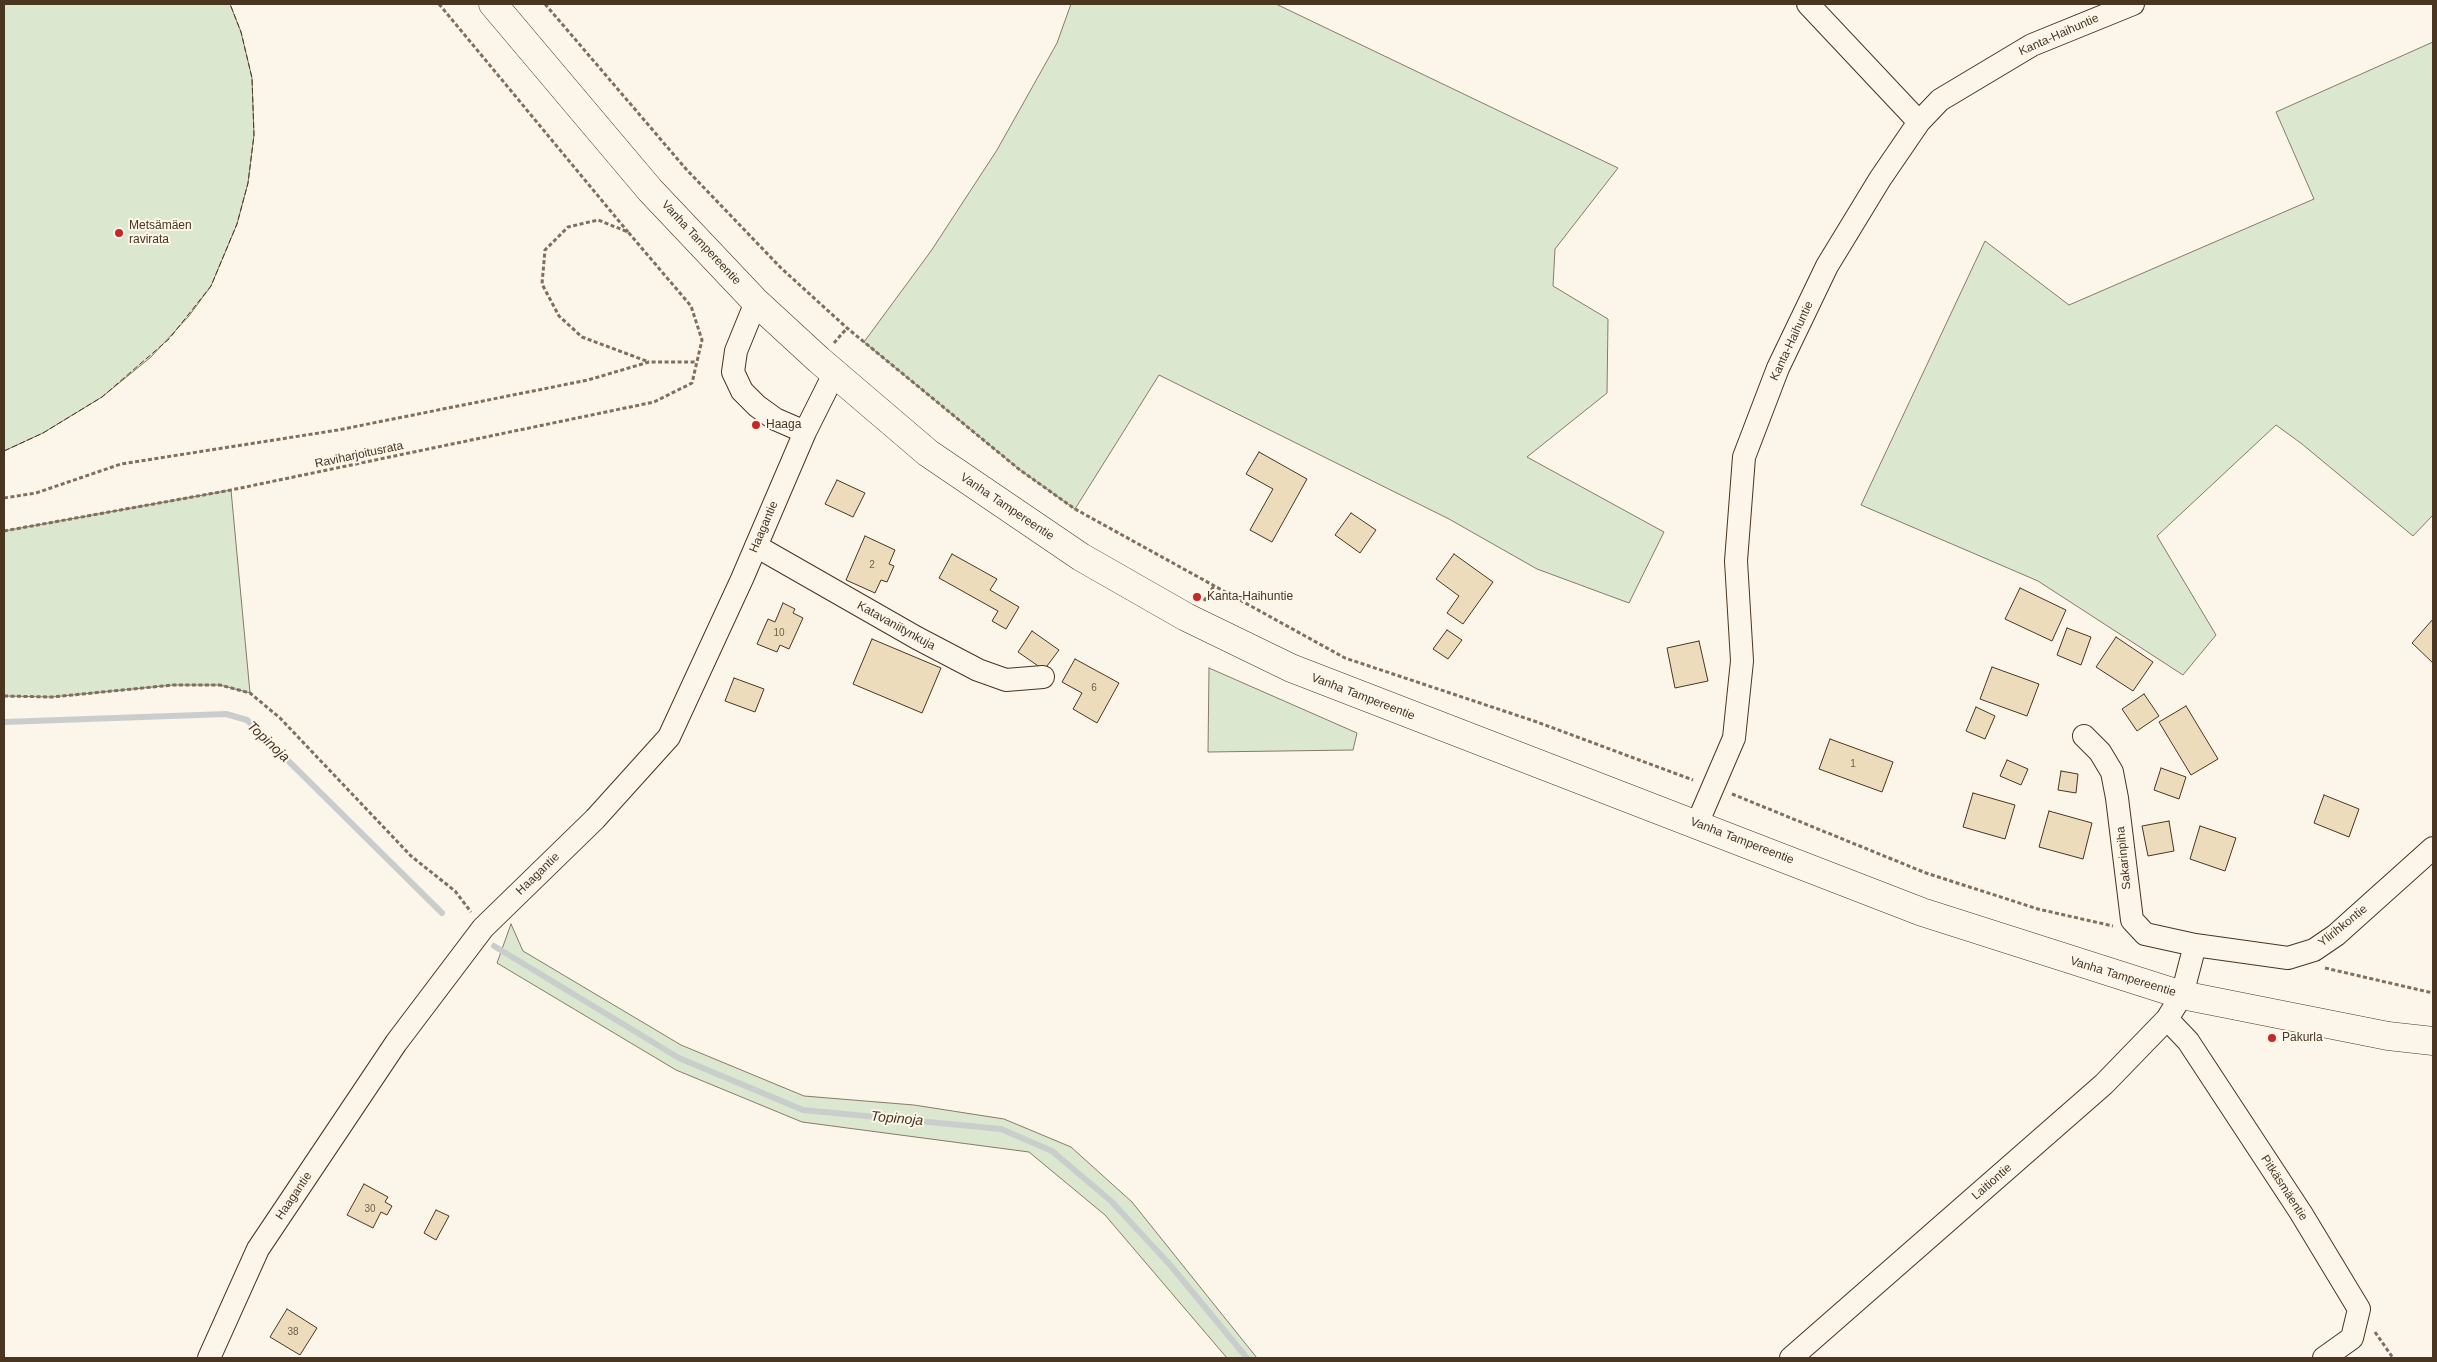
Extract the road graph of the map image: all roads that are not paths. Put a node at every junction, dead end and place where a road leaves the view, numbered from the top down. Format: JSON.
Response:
{"nodes":[{"id":1,"x":493,"y":4,"type":"edge"},
{"id":2,"x":1808,"y":4,"type":"edge"},
{"id":3,"x":2134,"y":4,"type":"edge"},
{"id":4,"x":1919,"y":122,"type":"junction"},
{"id":5,"x":756,"y":302,"type":"junction"},
{"id":6,"x":834,"y":374,"type":"junction"},
{"id":7,"x":805,"y":432,"type":"junction"},
{"id":8,"x":756,"y":546,"type":"junction"},
{"id":9,"x":1043,"y":676,"type":"dead end"},
{"id":10,"x":2084,"y":736,"type":"dead end"},
{"id":11,"x":1697,"y":824,"type":"junction"},
{"id":12,"x":2433,"y":848,"type":"edge"},
{"id":13,"x":2195,"y":945,"type":"junction"},
{"id":14,"x":2182,"y":995,"type":"junction"},
{"id":15,"x":2168,"y":1019,"type":"junction"},
{"id":16,"x":2433,"y":1041,"type":"edge"},
{"id":17,"x":209,"y":1358,"type":"edge"},
{"id":18,"x":1791,"y":1358,"type":"edge"},
{"id":19,"x":2324,"y":1358,"type":"edge"}],
"edges":[{"from":1,"to":5,"type":"main road","name":"Vanha Tampereentie"},
{"from":2,"to":4,"type":"street"},
{"from":3,"to":4,"type":"street","name":"Kanta-Haihuntie"},
{"from":4,"to":11,"type":"street","name":"Kanta-Haihuntie"},
{"from":5,"to":6,"type":"main road","name":"Vanha Tampereentie"},
{"from":5,"to":7,"type":"street"},
{"from":6,"to":7,"type":"street","name":"Haagantie"},
{"from":6,"to":11,"type":"main road","name":"Vanha Tampereentie"},
{"from":7,"to":8,"type":"street","name":"Haagantie"},
{"from":8,"to":9,"type":"street","name":"Katavaniitynkuja"},
{"from":8,"to":17,"type":"street","name":"Haagantie"},
{"from":10,"to":13,"type":"street","name":"Sakarinpiha"},
{"from":11,"to":14,"type":"main road","name":"Vanha Tampereentie"},
{"from":12,"to":13,"type":"street","name":"Ylirihkontie"},
{"from":13,"to":14,"type":"street"},
{"from":14,"to":15,"type":"street","name":"Laitiontie"},
{"from":14,"to":16,"type":"main road","name":"Vanha Tampereentie"},
{"from":15,"to":18,"type":"street","name":"Laitiontie"},
{"from":15,"to":19,"type":"street","name":"Pitkäsmäentie"}]}
